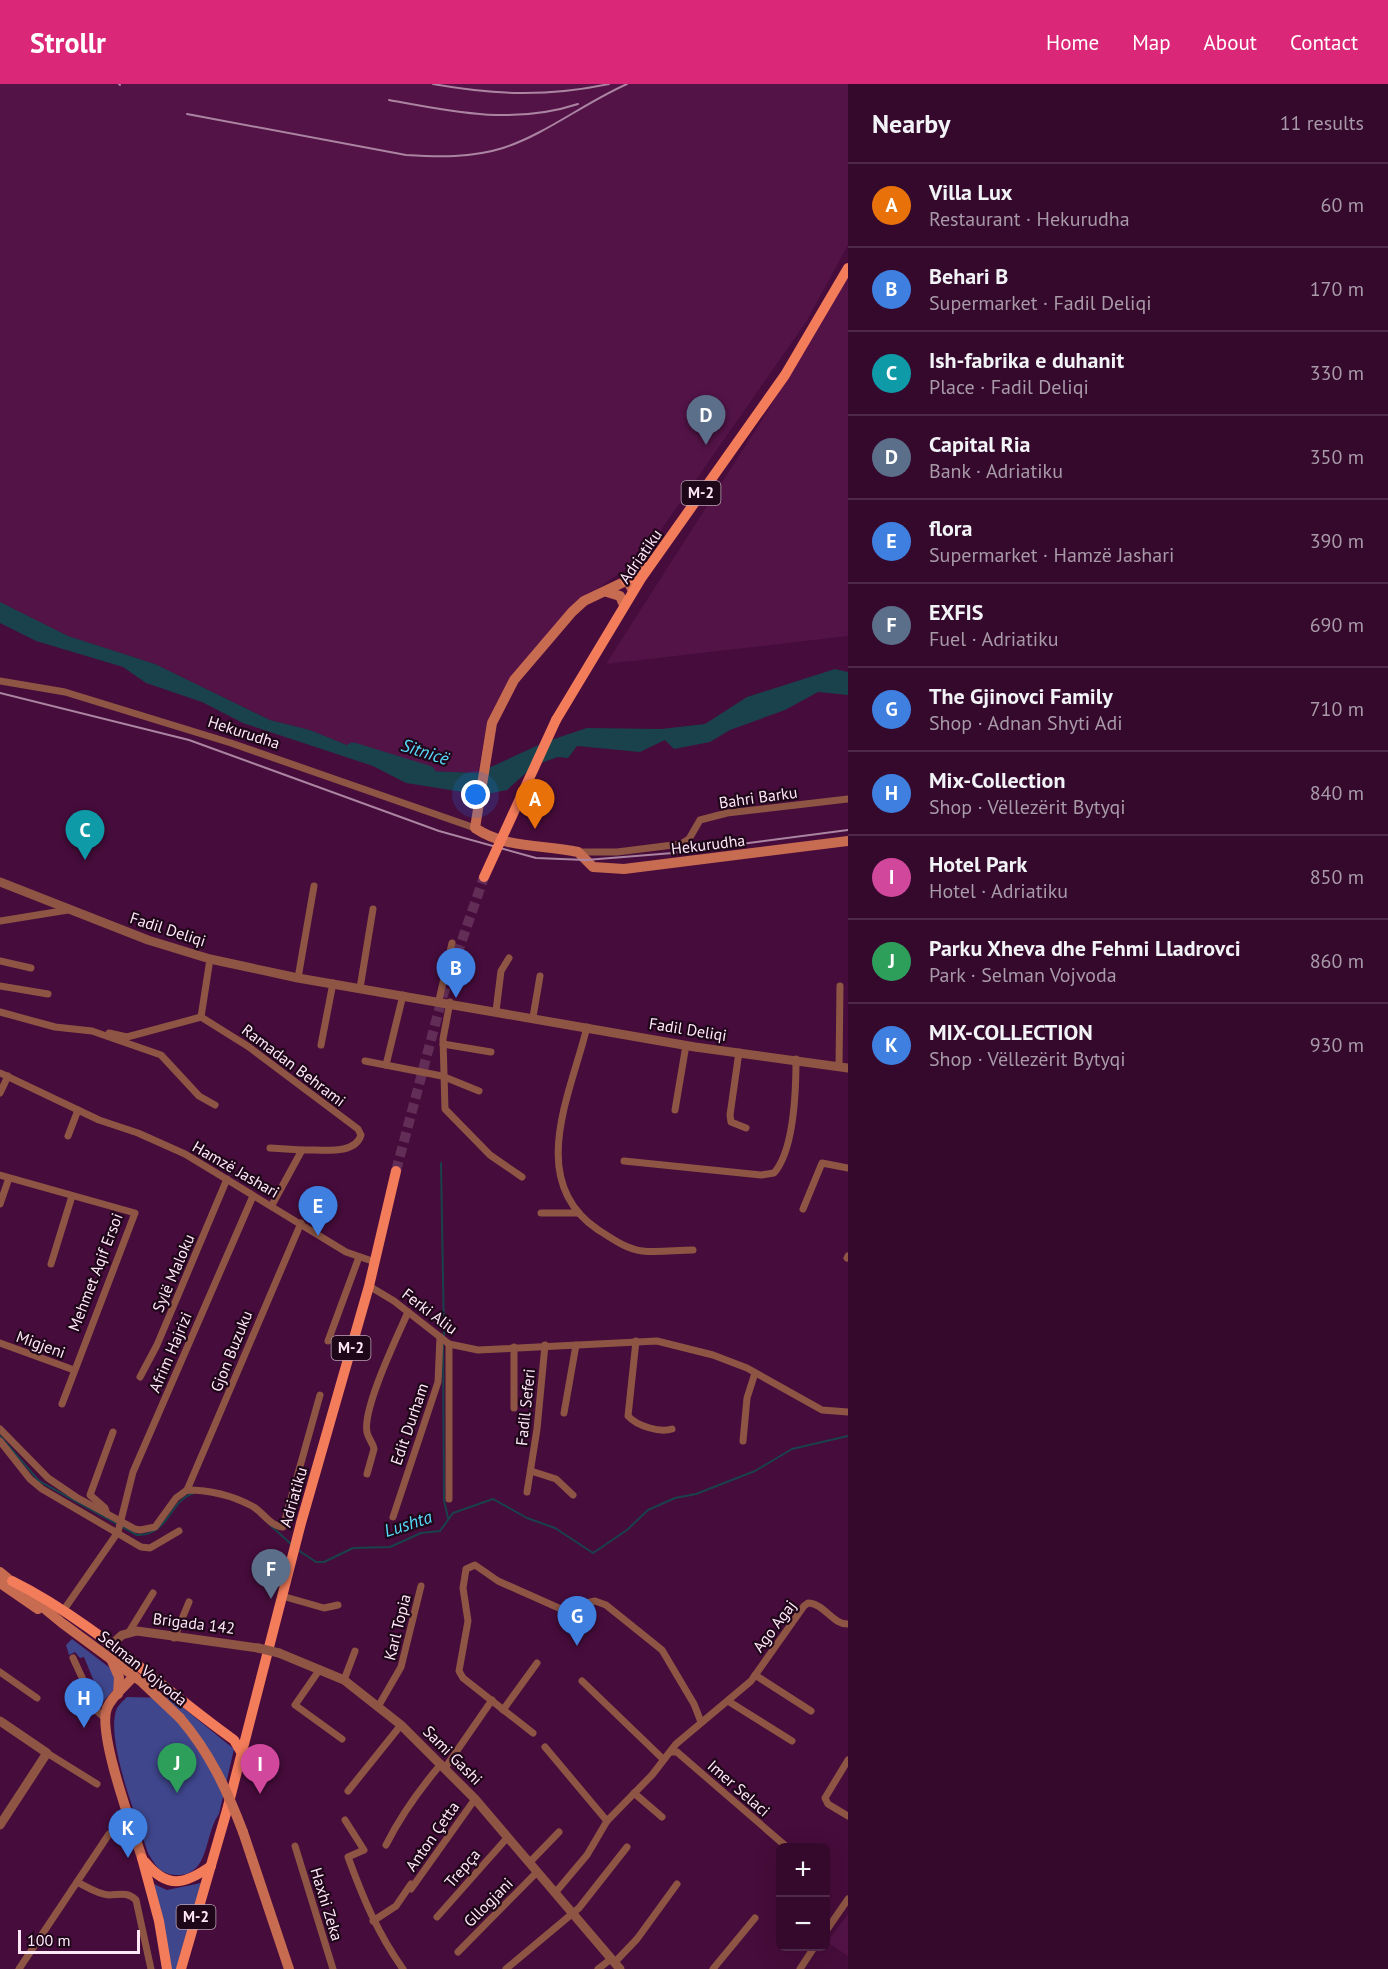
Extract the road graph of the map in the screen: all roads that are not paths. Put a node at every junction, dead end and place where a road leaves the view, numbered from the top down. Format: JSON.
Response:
{"nodes":[{"id":1,"x":848,"y":268,"type":"edge"},
{"id":2,"x":651,"y":565,"type":"junction"},
{"id":3,"x":626,"y":581,"type":"junction"},
{"id":4,"x":633,"y":591,"type":"junction"},
{"id":5,"x":607,"y":592,"type":"junction"},
{"id":6,"x":624,"y":605,"type":"junction"},
{"id":7,"x":0,"y":681,"type":"edge"},
{"id":8,"x":848,"y":799,"type":"edge"},
{"id":9,"x":475,"y":828,"type":"junction"},
{"id":10,"x":848,"y":841,"type":"edge"},
{"id":11,"x":578,"y":852,"type":"junction"},
{"id":12,"x":484,"y":877,"type":"tunnel mouth"},
{"id":13,"x":0,"y":882,"type":"edge"},
{"id":14,"x":314,"y":886,"type":"dead end"},
{"id":15,"x":69,"y":909,"type":"junction"},
{"id":16,"x":373,"y":909,"type":"dead end"},
{"id":17,"x":0,"y":921,"type":"edge"},
{"id":18,"x":452,"y":943,"type":"dead end"},
{"id":19,"x":509,"y":958,"type":"dead end"},
{"id":20,"x":210,"y":959,"type":"junction"},
{"id":21,"x":0,"y":961,"type":"edge"},
{"id":22,"x":31,"y":968,"type":"dead end"},
{"id":23,"x":540,"y":976,"type":"dead end"},
{"id":24,"x":298,"y":978,"type":"junction"},
{"id":25,"x":333,"y":983,"type":"junction"},
{"id":26,"x":0,"y":986,"type":"edge"},
{"id":27,"x":840,"y":986,"type":"dead end"},
{"id":28,"x":360,"y":988,"type":"junction"},
{"id":29,"x":48,"y":994,"type":"dead end"},
{"id":30,"x":403,"y":995,"type":"junction"},
{"id":31,"x":439,"y":1000,"type":"junction"},
{"id":32,"x":450,"y":1002,"type":"junction"},
{"id":33,"x":496,"y":1011,"type":"junction"},
{"id":34,"x":0,"y":1012,"type":"edge"},
{"id":35,"x":201,"y":1017,"type":"junction"},
{"id":36,"x":533,"y":1017,"type":"junction"},
{"id":37,"x":587,"y":1027,"type":"junction"},
{"id":38,"x":92,"y":1031,"type":"junction"},
{"id":39,"x":443,"y":1044,"type":"junction"},
{"id":40,"x":321,"y":1045,"type":"dead end"},
{"id":41,"x":686,"y":1045,"type":"junction"},
{"id":42,"x":491,"y":1052,"type":"dead end"},
{"id":43,"x":739,"y":1052,"type":"junction"},
{"id":44,"x":796,"y":1059,"type":"junction"},
{"id":45,"x":365,"y":1061,"type":"dead end"},
{"id":46,"x":386,"y":1065,"type":"junction"},
{"id":47,"x":844,"y":1068,"type":"edge"},
{"id":48,"x":0,"y":1073,"type":"edge"},
{"id":49,"x":8,"y":1076,"type":"junction"},
{"id":50,"x":442,"y":1076,"type":"junction"},
{"id":51,"x":478,"y":1091,"type":"dead end"},
{"id":52,"x":0,"y":1093,"type":"edge"},
{"id":53,"x":215,"y":1105,"type":"dead end"},
{"id":54,"x":78,"y":1110,"type":"junction"},
{"id":55,"x":675,"y":1110,"type":"dead end"},
{"id":56,"x":746,"y":1128,"type":"dead end"},
{"id":57,"x":68,"y":1136,"type":"dead end"},
{"id":58,"x":270,"y":1148,"type":"dead end"},
{"id":59,"x":302,"y":1150,"type":"junction"},
{"id":60,"x":624,"y":1161,"type":"dead end"},
{"id":61,"x":848,"y":1168,"type":"edge"},
{"id":62,"x":396,"y":1171,"type":"tunnel mouth"},
{"id":63,"x":0,"y":1175,"type":"edge"},
{"id":64,"x":522,"y":1177,"type":"dead end"},
{"id":65,"x":9,"y":1178,"type":"junction"},
{"id":66,"x":227,"y":1179,"type":"junction"},
{"id":67,"x":72,"y":1196,"type":"junction"},
{"id":68,"x":253,"y":1196,"type":"junction"},
{"id":69,"x":0,"y":1204,"type":"edge"},
{"id":70,"x":272,"y":1205,"type":"junction"},
{"id":71,"x":802,"y":1209,"type":"dead end"},
{"id":72,"x":541,"y":1212,"type":"dead end"},
{"id":73,"x":579,"y":1213,"type":"junction"},
{"id":74,"x":301,"y":1223,"type":"junction"},
{"id":75,"x":693,"y":1250,"type":"dead end"},
{"id":76,"x":359,"y":1257,"type":"junction"},
{"id":77,"x":375,"y":1262,"type":"junction"},
{"id":78,"x":51,"y":1263,"type":"dead end"},
{"id":79,"x":369,"y":1286,"type":"junction"},
{"id":80,"x":408,"y":1312,"type":"junction"},
{"id":81,"x":328,"y":1341,"type":"dead end"},
{"id":82,"x":444,"y":1341,"type":"junction"},
{"id":83,"x":636,"y":1341,"type":"junction"},
{"id":84,"x":0,"y":1343,"type":"edge"},
{"id":85,"x":545,"y":1345,"type":"junction"},
{"id":86,"x":576,"y":1345,"type":"junction"},
{"id":87,"x":514,"y":1347,"type":"junction"},
{"id":88,"x":74,"y":1370,"type":"junction"},
{"id":89,"x":755,"y":1373,"type":"junction"},
{"id":90,"x":140,"y":1377,"type":"dead end"},
{"id":91,"x":320,"y":1395,"type":"dead end"},
{"id":92,"x":62,"y":1404,"type":"dead end"},
{"id":93,"x":514,"y":1408,"type":"dead end"},
{"id":94,"x":848,"y":1412,"type":"edge"},
{"id":95,"x":564,"y":1413,"type":"dead end"},
{"id":96,"x":672,"y":1428,"type":"dead end"},
{"id":97,"x":0,"y":1429,"type":"edge"},
{"id":98,"x":113,"y":1432,"type":"dead end"},
{"id":99,"x":0,"y":1441,"type":"edge"},
{"id":100,"x":743,"y":1441,"type":"dead end"},
{"id":101,"x":531,"y":1471,"type":"junction"},
{"id":102,"x":368,"y":1474,"type":"dead end"},
{"id":103,"x":48,"y":1478,"type":"junction"},
{"id":104,"x":42,"y":1489,"type":"junction"},
{"id":105,"x":187,"y":1490,"type":"junction"},
{"id":106,"x":526,"y":1492,"type":"dead end"},
{"id":107,"x":573,"y":1495,"type":"dead end"},
{"id":108,"x":449,"y":1499,"type":"dead end"},
{"id":109,"x":107,"y":1514,"type":"junction"},
{"id":110,"x":393,"y":1517,"type":"dead end"},
{"id":111,"x":121,"y":1521,"type":"junction"},
{"id":112,"x":179,"y":1531,"type":"dead end"},
{"id":113,"x":118,"y":1532,"type":"junction"},
{"id":114,"x":0,"y":1572,"type":"edge"},
{"id":115,"x":0,"y":1583,"type":"edge"},
{"id":116,"x":421,"y":1586,"type":"dead end"},
{"id":117,"x":153,"y":1593,"type":"dead end"},
{"id":118,"x":282,"y":1596,"type":"junction"},
{"id":119,"x":189,"y":1602,"type":"dead end"},
{"id":120,"x":338,"y":1605,"type":"dead end"},
{"id":121,"x":63,"y":1617,"type":"junction"},
{"id":122,"x":848,"y":1624,"type":"edge"},
{"id":123,"x":129,"y":1632,"type":"junction"},
{"id":124,"x":174,"y":1638,"type":"junction"},
{"id":125,"x":110,"y":1646,"type":"junction"},
{"id":126,"x":355,"y":1651,"type":"dead end"},
{"id":127,"x":279,"y":1653,"type":"joint"},
{"id":128,"x":73,"y":1658,"type":"dead end"},
{"id":129,"x":110,"y":1658,"type":"junction"},
{"id":130,"x":537,"y":1663,"type":"dead end"},
{"id":131,"x":320,"y":1669,"type":"junction"},
{"id":132,"x":0,"y":1672,"type":"edge"},
{"id":133,"x":755,"y":1675,"type":"junction"},
{"id":134,"x":134,"y":1676,"type":"junction"},
{"id":135,"x":344,"y":1680,"type":"junction"},
{"id":136,"x":582,"y":1681,"type":"dead end"},
{"id":137,"x":118,"y":1694,"type":"junction"},
{"id":138,"x":38,"y":1698,"type":"dead end"},
{"id":139,"x":492,"y":1700,"type":"junction"},
{"id":140,"x":729,"y":1701,"type":"junction"},
{"id":141,"x":379,"y":1705,"type":"junction"},
{"id":142,"x":503,"y":1710,"type":"junction"},
{"id":143,"x":811,"y":1711,"type":"dead end"},
{"id":144,"x":105,"y":1718,"type":"junction"},
{"id":145,"x":249,"y":1718,"type":"junction"},
{"id":146,"x":0,"y":1721,"type":"edge"},
{"id":147,"x":701,"y":1722,"type":"junction"},
{"id":148,"x":401,"y":1725,"type":"junction"},
{"id":149,"x":533,"y":1733,"type":"dead end"},
{"id":150,"x":225,"y":1734,"type":"junction"},
{"id":151,"x":342,"y":1739,"type":"dead end"},
{"id":152,"x":792,"y":1741,"type":"dead end"},
{"id":153,"x":545,"y":1747,"type":"dead end"},
{"id":154,"x":241,"y":1752,"type":"junction"},
{"id":155,"x":672,"y":1752,"type":"junction"},
{"id":156,"x":47,"y":1753,"type":"junction"},
{"id":157,"x":663,"y":1759,"type":"junction"},
{"id":158,"x":848,"y":1760,"type":"edge"},
{"id":159,"x":443,"y":1766,"type":"junction"},
{"id":160,"x":97,"y":1784,"type":"dead end"},
{"id":161,"x":348,"y":1791,"type":"dead end"},
{"id":162,"x":634,"y":1793,"type":"junction"},
{"id":163,"x":474,"y":1799,"type":"junction"},
{"id":164,"x":847,"y":1813,"type":"edge"},
{"id":165,"x":662,"y":1817,"type":"dead end"},
{"id":166,"x":345,"y":1820,"type":"dead end"},
{"id":167,"x":607,"y":1821,"type":"junction"},
{"id":168,"x":0,"y":1824,"type":"edge"},
{"id":169,"x":559,"y":1832,"type":"dead end"},
{"id":170,"x":109,"y":1834,"type":"dead end"},
{"id":171,"x":507,"y":1838,"type":"junction"},
{"id":172,"x":782,"y":1843,"type":"edge"},
{"id":173,"x":386,"y":1845,"type":"dead end"},
{"id":174,"x":295,"y":1846,"type":"dead end"},
{"id":175,"x":627,"y":1846,"type":"dead end"},
{"id":176,"x":142,"y":1858,"type":"junction"},
{"id":177,"x":529,"y":1863,"type":"junction"},
{"id":178,"x":211,"y":1866,"type":"junction"},
{"id":179,"x":537,"y":1872,"type":"junction"},
{"id":180,"x":76,"y":1882,"type":"junction"},
{"id":181,"x":677,"y":1884,"type":"dead end"},
{"id":182,"x":555,"y":1893,"type":"junction"},
{"id":183,"x":848,"y":1899,"type":"edge"},
{"id":184,"x":571,"y":1912,"type":"junction"},
{"id":185,"x":437,"y":1917,"type":"dead end"},
{"id":186,"x":754,"y":1918,"type":"dead end"},
{"id":187,"x":373,"y":1921,"type":"junction"},
{"id":188,"x":830,"y":1923,"type":"edge"},
{"id":189,"x":812,"y":1951,"type":"edge"},
{"id":190,"x":458,"y":1952,"type":"dead end"},
{"id":191,"x":615,"y":1963,"type":"edge"},
{"id":192,"x":19,"y":1969,"type":"edge"},
{"id":193,"x":151,"y":1969,"type":"edge"},
{"id":194,"x":167,"y":1969,"type":"edge"},
{"id":195,"x":181,"y":1969,"type":"edge"},
{"id":196,"x":289,"y":1969,"type":"edge"},
{"id":197,"x":333,"y":1969,"type":"edge"},
{"id":198,"x":403,"y":1969,"type":"edge"},
{"id":199,"x":506,"y":1969,"type":"edge"},
{"id":200,"x":598,"y":1969,"type":"edge"},
{"id":201,"x":713,"y":1969,"type":"edge"},
{"id":202,"x":800,"y":1969,"type":"edge"}],
"edges":[{"from":1,"to":2,"type":"main road","name":"Adriatiku","number":"M-2"},
{"from":2,"to":3,"type":"main road"},
{"from":2,"to":4,"type":"main road","name":"Adriatiku","number":"M-2"},
{"from":3,"to":4,"type":"main road"},
{"from":3,"to":5,"type":"main road"},
{"from":4,"to":6,"type":"main road","name":"Adriatiku","number":"M-2"},
{"from":5,"to":6,"type":"main road"},
{"from":5,"to":9,"type":"main road"},
{"from":6,"to":12,"type":"main road","name":"Adriatiku","number":"M-2","bridge":true},
{"from":7,"to":9,"type":"street","name":"Hekurudha"},
{"from":8,"to":11,"type":"street","name":"Bahri Barku"},
{"from":9,"to":11,"type":"main road","name":"Hekurudha"},
{"from":10,"to":11,"type":"main road","name":"Hekurudha"},
{"from":13,"to":15,"type":"street","name":"Fadil Deliqi"},
{"from":14,"to":24,"type":"street"},
{"from":15,"to":17,"type":"street"},
{"from":15,"to":20,"type":"street","name":"Fadil Deliqi"},
{"from":16,"to":28,"type":"street"},
{"from":18,"to":31,"type":"street"},
{"from":19,"to":33,"type":"street"},
{"from":20,"to":24,"type":"street","name":"Fadil Deliqi"},
{"from":20,"to":35,"type":"street"},
{"from":21,"to":22,"type":"street"},
{"from":23,"to":36,"type":"street"},
{"from":24,"to":25,"type":"street","name":"Fadil Deliqi"},
{"from":25,"to":28,"type":"street","name":"Fadil Deliqi"},
{"from":25,"to":40,"type":"street"},
{"from":26,"to":29,"type":"street"},
{"from":27,"to":47,"type":"street","name":"Fadil Deliqi"},
{"from":28,"to":30,"type":"street","name":"Fadil Deliqi"},
{"from":30,"to":31,"type":"street","name":"Fadil Deliqi"},
{"from":30,"to":46,"type":"street"},
{"from":31,"to":32,"type":"street","name":"Fadil Deliqi"},
{"from":32,"to":33,"type":"street","name":"Fadil Deliqi"},
{"from":32,"to":39,"type":"street"},
{"from":33,"to":36,"type":"street","name":"Fadil Deliqi"},
{"from":34,"to":38,"type":"street"},
{"from":35,"to":38,"type":"street"},
{"from":35,"to":59,"type":"street","name":"Ramadan Behrami"},
{"from":36,"to":37,"type":"street","name":"Fadil Deliqi"},
{"from":37,"to":41,"type":"street","name":"Fadil Deliqi"},
{"from":37,"to":73,"type":"street"},
{"from":38,"to":53,"type":"street"},
{"from":39,"to":42,"type":"street"},
{"from":39,"to":50,"type":"street"},
{"from":41,"to":43,"type":"street","name":"Fadil Deliqi"},
{"from":41,"to":55,"type":"street"},
{"from":43,"to":44,"type":"street","name":"Fadil Deliqi"},
{"from":43,"to":56,"type":"street"},
{"from":44,"to":47,"type":"street","name":"Fadil Deliqi"},
{"from":44,"to":60,"type":"street"},
{"from":45,"to":46,"type":"street"},
{"from":46,"to":50,"type":"street"},
{"from":48,"to":49,"type":"street","name":"Hamzë Jashari"},
{"from":49,"to":52,"type":"street"},
{"from":49,"to":54,"type":"street","name":"Hamzë Jashari"},
{"from":50,"to":51,"type":"street"},
{"from":50,"to":64,"type":"street"},
{"from":54,"to":57,"type":"street"},
{"from":54,"to":66,"type":"street","name":"Hamzë Jashari"},
{"from":58,"to":59,"type":"street","name":"Ramadan Behrami"},
{"from":59,"to":70,"type":"street"},
{"from":61,"to":71,"type":"street"},
{"from":62,"to":77,"type":"main road","name":"Adriatiku","number":"M-2"},
{"from":63,"to":65,"type":"street","name":"Mehmet Aqif Ersoi"},
{"from":65,"to":67,"type":"street","name":"Mehmet Aqif Ersoi"},
{"from":65,"to":69,"type":"street"},
{"from":66,"to":68,"type":"street","name":"Hamzë Jashari"},
{"from":66,"to":90,"type":"street","name":"Sylë Maloku"},
{"from":67,"to":78,"type":"street"},
{"from":67,"to":88,"type":"street","name":"Mehmet Aqif Ersoi"},
{"from":68,"to":70,"type":"street","name":"Hamzë Jashari"},
{"from":68,"to":111,"type":"street","name":"Afrim Hajrizi"},
{"from":70,"to":74,"type":"street","name":"Hamzë Jashari"},
{"from":72,"to":73,"type":"street"},
{"from":73,"to":75,"type":"street"},
{"from":74,"to":76,"type":"street","name":"Hamzë Jashari"},
{"from":74,"to":105,"type":"street","name":"Gjon Buzuku"},
{"from":76,"to":77,"type":"street","name":"Hamzë Jashari"},
{"from":76,"to":81,"type":"street"},
{"from":77,"to":79,"type":"main road","name":"Adriatiku","number":"M-2"},
{"from":79,"to":80,"type":"street","name":"Ferki Aliu"},
{"from":79,"to":118,"type":"main road","name":"Adriatiku","number":"M-2"},
{"from":80,"to":82,"type":"street","name":"Ferki Aliu"},
{"from":80,"to":102,"type":"street"},
{"from":82,"to":87,"type":"street","name":"Ferki Aliu"},
{"from":82,"to":108,"type":"street"},
{"from":82,"to":110,"type":"street","name":"Edit Durham"},
{"from":83,"to":86,"type":"street","name":"Ferki Aliu"},
{"from":83,"to":89,"type":"street","name":"Ferki Aliu"},
{"from":83,"to":96,"type":"street"},
{"from":84,"to":88,"type":"street","name":"Migjeni"},
{"from":85,"to":86,"type":"street","name":"Ferki Aliu"},
{"from":85,"to":87,"type":"street","name":"Ferki Aliu"},
{"from":85,"to":101,"type":"street","name":"Fadil Seferi"},
{"from":86,"to":95,"type":"street"},
{"from":87,"to":93,"type":"street"},
{"from":88,"to":92,"type":"street","name":"Mehmet Aqif Ersoi"},
{"from":89,"to":94,"type":"street","name":"Ferki Aliu"},
{"from":89,"to":100,"type":"street"},
{"from":91,"to":105,"type":"street"},
{"from":97,"to":103,"type":"street"},
{"from":98,"to":109,"type":"street"},
{"from":99,"to":104,"type":"street"},
{"from":101,"to":106,"type":"street","name":"Fadil Seferi"},
{"from":101,"to":107,"type":"street"},
{"from":103,"to":104,"type":"street"},
{"from":103,"to":109,"type":"street"},
{"from":104,"to":113,"type":"street"},
{"from":105,"to":111,"type":"street"},
{"from":109,"to":111,"type":"street"},
{"from":111,"to":113,"type":"street","name":"Afrim Hajrizi"},
{"from":112,"to":113,"type":"street"},
{"from":113,"to":121,"type":"street","name":"Afrim Hajrizi"},
{"from":114,"to":121,"type":"main road"},
{"from":115,"to":121,"type":"main road","name":"Selman Vojvoda"},
{"from":116,"to":141,"type":"street","name":"Karl Topia"},
{"from":117,"to":123,"type":"street"},
{"from":118,"to":120,"type":"street"},
{"from":118,"to":145,"type":"main road","name":"Adriatiku","number":"M-2"},
{"from":119,"to":124,"type":"street"},
{"from":121,"to":125,"type":"main road"},
{"from":121,"to":129,"type":"main road","name":"Selman Vojvoda"},
{"from":122,"to":133,"type":"street","name":"Ago Agaj"},
{"from":123,"to":124,"type":"street","name":"Brigada 142"},
{"from":123,"to":125,"type":"street","name":"Brigada 142"},
{"from":124,"to":127,"type":"street","name":"Brigada 142","bridge":true},
{"from":125,"to":150,"type":"main road"},
{"from":126,"to":135,"type":"street"},
{"from":127,"to":131,"type":"street","name":"Sami Gashi"},
{"from":128,"to":144,"type":"street"},
{"from":129,"to":134,"type":"main road","name":"Selman Vojvoda"},
{"from":129,"to":137,"type":"main road"},
{"from":130,"to":142,"type":"street"},
{"from":131,"to":135,"type":"street","name":"Sami Gashi"},
{"from":131,"to":151,"type":"street"},
{"from":132,"to":138,"type":"street"},
{"from":133,"to":140,"type":"street","name":"Ago Agaj"},
{"from":133,"to":143,"type":"street","name":"Ago Agaj"},
{"from":134,"to":137,"type":"main road"},
{"from":134,"to":196,"type":"main road","name":"Selman Vojvoda","bridge":true},
{"from":135,"to":141,"type":"street","name":"Sami Gashi"},
{"from":136,"to":157,"type":"street"},
{"from":137,"to":144,"type":"main road"},
{"from":139,"to":142,"type":"street"},
{"from":139,"to":147,"type":"street"},
{"from":139,"to":159,"type":"street"},
{"from":140,"to":147,"type":"street","name":"Ago Agaj"},
{"from":140,"to":152,"type":"street"},
{"from":141,"to":148,"type":"street","name":"Sami Gashi"},
{"from":142,"to":149,"type":"street"},
{"from":144,"to":176,"type":"main road"},
{"from":145,"to":150,"type":"main road"},
{"from":145,"to":154,"type":"main road","name":"Adriatiku","number":"M-2"},
{"from":146,"to":156,"type":"street"},
{"from":147,"to":155,"type":"street","name":"Ago Agaj"},
{"from":148,"to":159,"type":"street","name":"Sami Gashi"},
{"from":148,"to":161,"type":"street"},
{"from":150,"to":154,"type":"main road"},
{"from":153,"to":167,"type":"street"},
{"from":154,"to":178,"type":"main road","name":"Adriatiku","number":"M-2"},
{"from":155,"to":157,"type":"street","name":"Ago Agaj"},
{"from":155,"to":172,"type":"street","name":"Imer Selaci"},
{"from":156,"to":160,"type":"street"},
{"from":156,"to":168,"type":"street"},
{"from":157,"to":162,"type":"street","name":"Ago Agaj"},
{"from":158,"to":164,"type":"street"},
{"from":159,"to":163,"type":"street","name":"Sami Gashi"},
{"from":159,"to":173,"type":"street"},
{"from":162,"to":165,"type":"street"},
{"from":162,"to":167,"type":"street","name":"Ago Agaj"},
{"from":163,"to":171,"type":"street","name":"Sami Gashi"},
{"from":163,"to":187,"type":"street","name":"Anton Çetta"},
{"from":166,"to":187,"type":"street"},
{"from":167,"to":182,"type":"street","name":"Ago Agaj"},
{"from":169,"to":177,"type":"street"},
{"from":170,"to":180,"type":"street"},
{"from":171,"to":177,"type":"street","name":"Sami Gashi"},
{"from":171,"to":185,"type":"street","name":"Trepça"},
{"from":174,"to":197,"type":"street","name":"Haxhi Zeka"},
{"from":175,"to":184,"type":"street"},
{"from":176,"to":178,"type":"main road"},
{"from":176,"to":194,"type":"main road"},
{"from":177,"to":179,"type":"street","name":"Sami Gashi"},
{"from":178,"to":195,"type":"main road","name":"Adriatiku","number":"M-2"},
{"from":179,"to":182,"type":"street","name":"Sami Gashi"},
{"from":179,"to":190,"type":"street","name":"Gllogjani"},
{"from":180,"to":192,"type":"street"},
{"from":180,"to":193,"type":"street"},
{"from":181,"to":191,"type":"street"},
{"from":182,"to":184,"type":"street","name":"Sami Gashi"},
{"from":183,"to":188,"type":"street"},
{"from":184,"to":191,"type":"street","name":"Sami Gashi"},
{"from":184,"to":199,"type":"street"},
{"from":186,"to":201,"type":"street"},
{"from":187,"to":198,"type":"street"},
{"from":189,"to":202,"type":"street"},
{"from":191,"to":200,"type":"street"}]}
